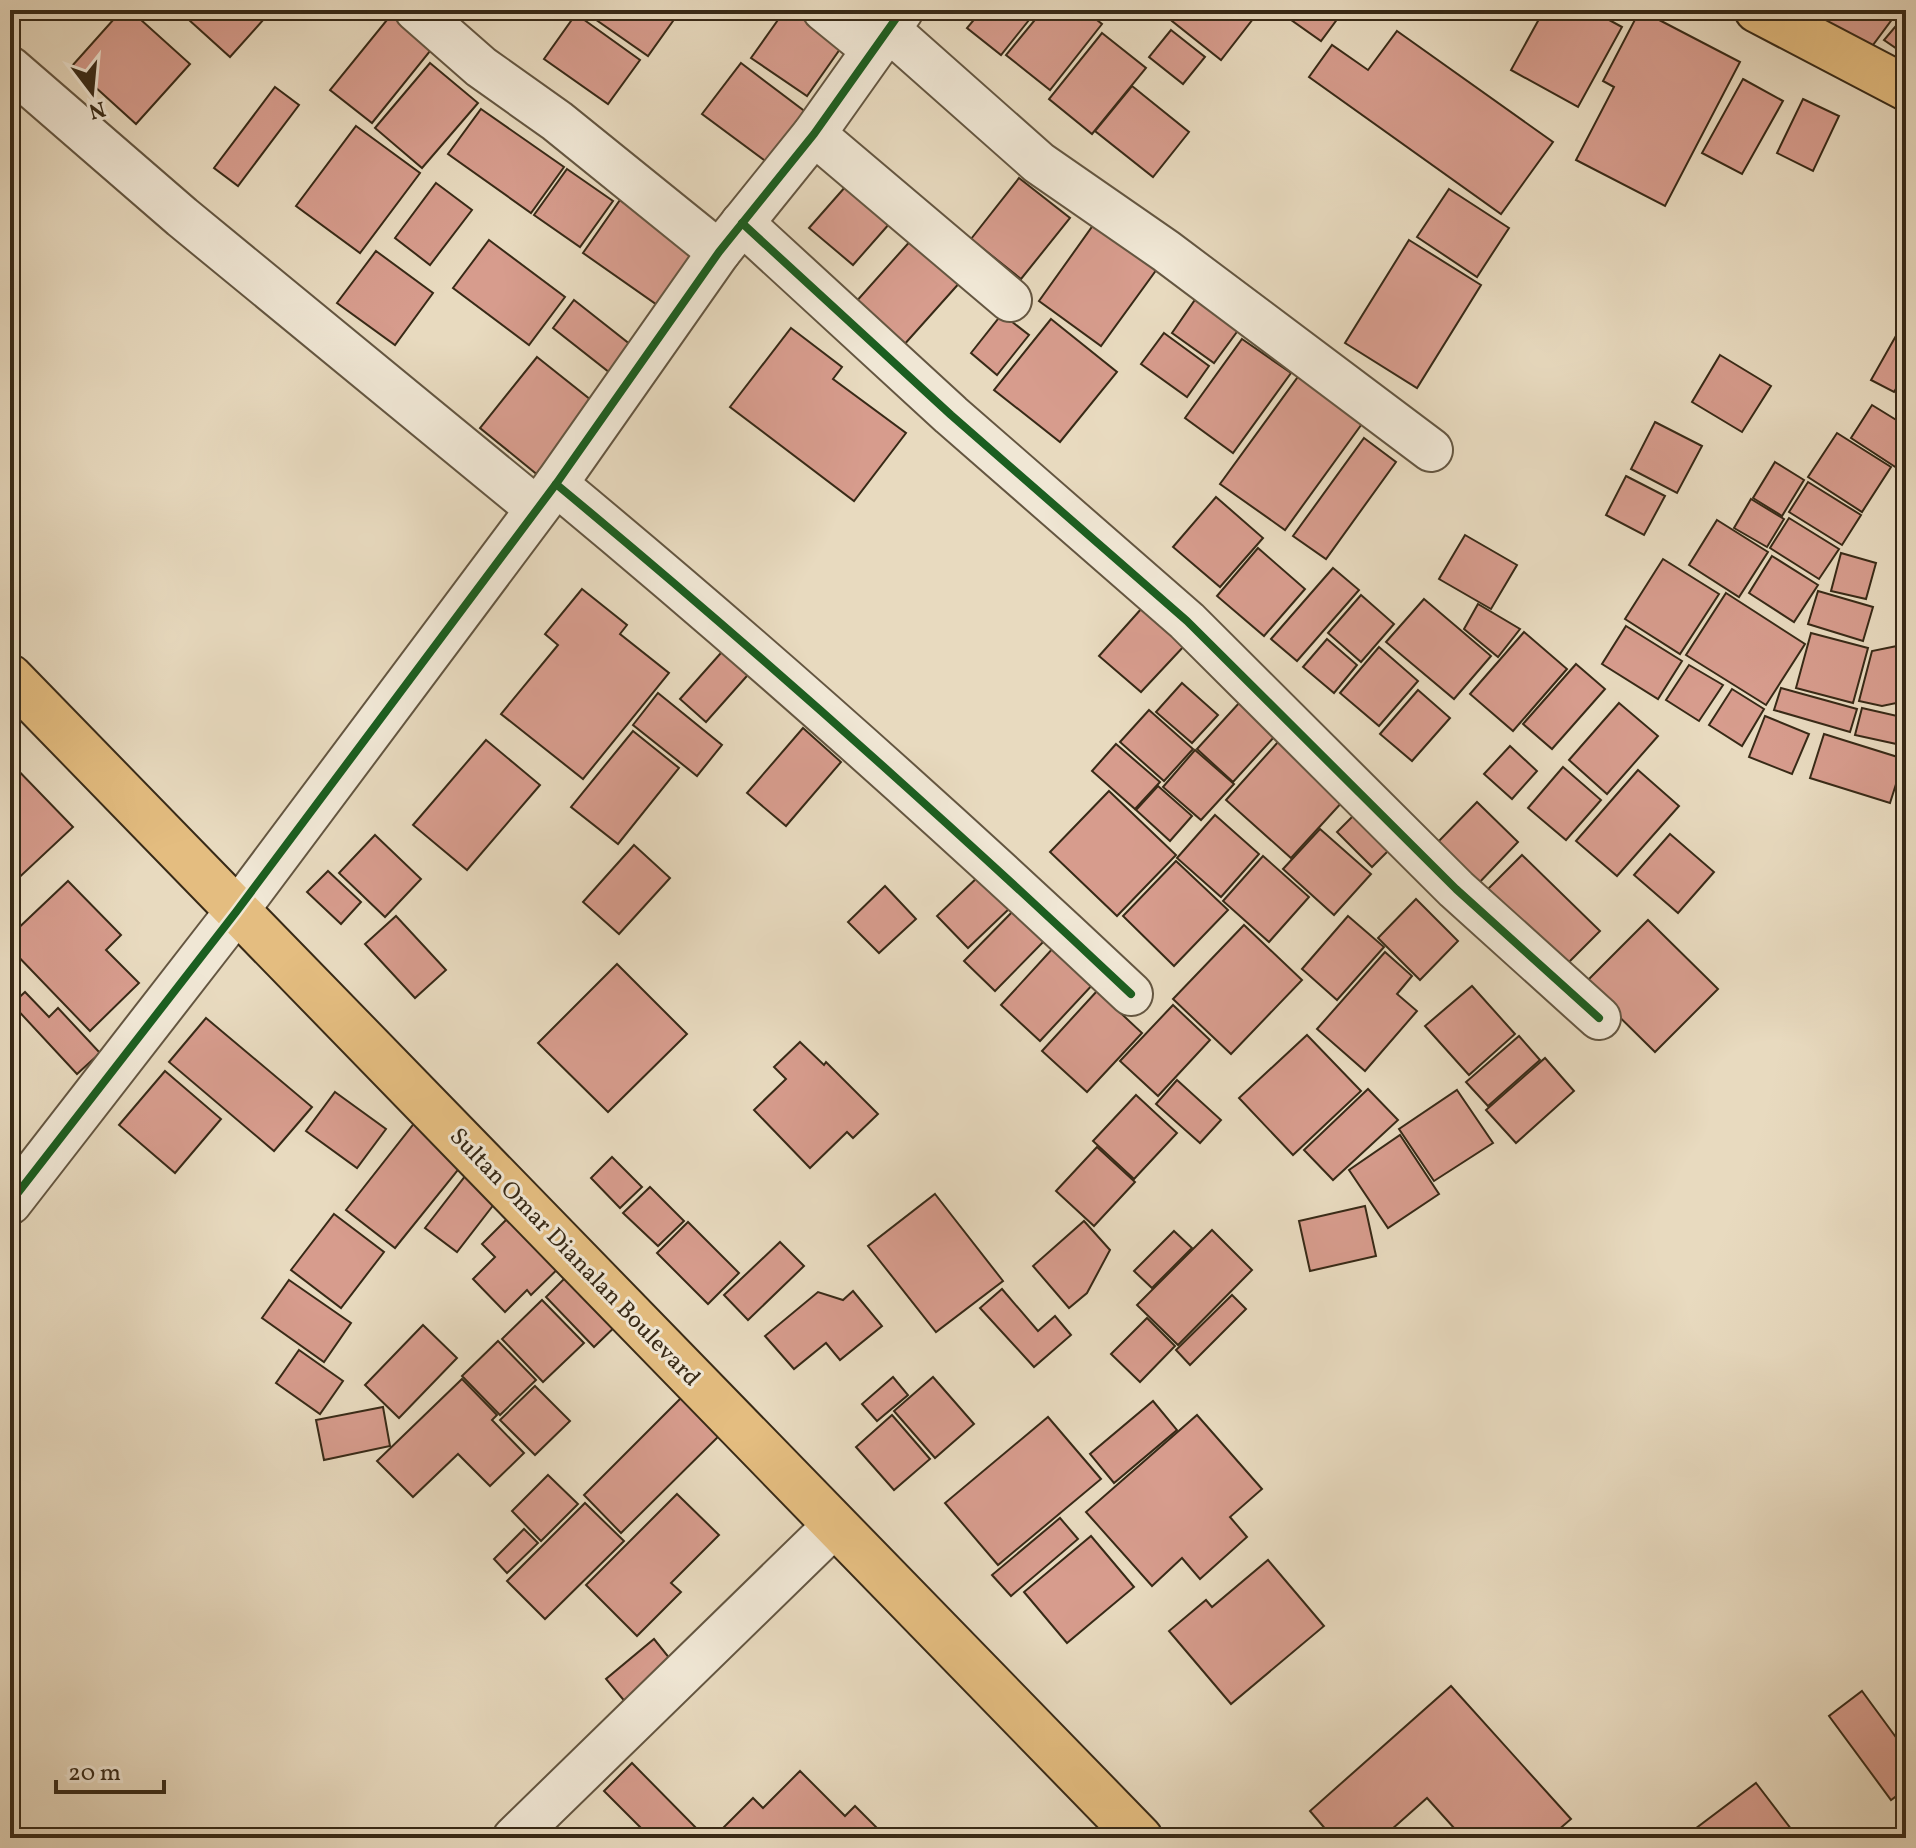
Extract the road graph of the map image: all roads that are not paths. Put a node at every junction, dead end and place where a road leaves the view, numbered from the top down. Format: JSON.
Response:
{"nodes":[{"id":1,"x":416,"y":10,"type":"edge"},
{"id":2,"x":824,"y":10,"type":"edge"},
{"id":3,"x":1757,"y":10,"type":"edge"},
{"id":4,"x":888,"y":30,"type":"edge"},
{"id":5,"x":10,"y":68,"type":"edge"},
{"id":6,"x":1906,"y":88,"type":"edge"},
{"id":7,"x":814,"y":134,"type":"junction"},
{"id":8,"x":731,"y":238,"type":"junction"},
{"id":9,"x":1010,"y":300,"type":"dead end"},
{"id":10,"x":1431,"y":450,"type":"dead end"},
{"id":11,"x":546,"y":496,"type":"junction"},
{"id":12,"x":10,"y":677,"type":"edge"},
{"id":13,"x":236,"y":912,"type":"junction"},
{"id":14,"x":1131,"y":994,"type":"dead end"},
{"id":15,"x":1599,"y":1018,"type":"dead end"},
{"id":16,"x":10,"y":1203,"type":"edge"},
{"id":17,"x":835,"y":1525,"type":"junction"},
{"id":18,"x":514,"y":1838,"type":"edge"},
{"id":19,"x":1140,"y":1838,"type":"edge"}],
"edges":[{"from":1,"to":8,"type":"street"},
{"from":2,"to":4,"type":"street"},
{"from":3,"to":6,"type":"main road"},
{"from":4,"to":7,"type":"street"},
{"from":4,"to":10,"type":"street"},
{"from":5,"to":11,"type":"street"},
{"from":7,"to":8,"type":"street"},
{"from":7,"to":9,"type":"street"},
{"from":8,"to":11,"type":"street"},
{"from":8,"to":15,"type":"street"},
{"from":11,"to":13,"type":"street"},
{"from":11,"to":14,"type":"street"},
{"from":12,"to":13,"type":"main road","name":"Sultan Omar Dianalan Boulevard"},
{"from":13,"to":16,"type":"street"},
{"from":13,"to":17,"type":"main road","name":"Sultan Omar Dianalan Boulevard"},
{"from":17,"to":18,"type":"street"},
{"from":17,"to":19,"type":"main road","name":"Sultan Omar Dianalan Boulevard"}]}
